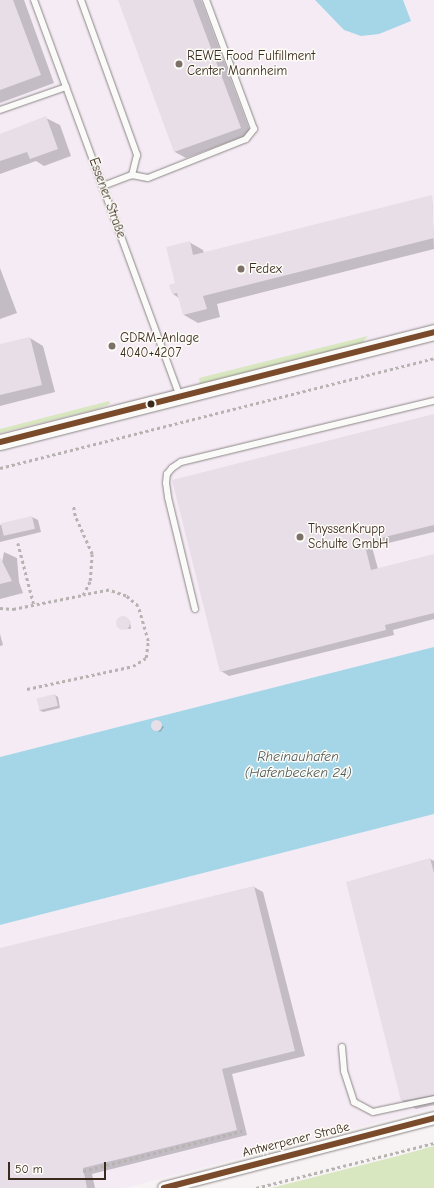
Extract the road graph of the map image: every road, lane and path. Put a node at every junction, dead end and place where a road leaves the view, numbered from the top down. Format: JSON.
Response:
{"nodes":[{"id":1,"x":34,"y":0,"type":"edge"},
{"id":2,"x":81,"y":0,"type":"edge"},
{"id":3,"x":206,"y":0,"type":"edge"},
{"id":4,"x":66,"y":87,"type":"junction"},
{"id":5,"x":0,"y":110,"type":"edge"},
{"id":6,"x":132,"y":175,"type":"junction"},
{"id":7,"x":103,"y":186,"type":"junction"},
{"id":8,"x":434,"y":332,"type":"edge"},
{"id":9,"x":434,"y":358,"type":"edge"},
{"id":10,"x":180,"y":396,"type":"junction"},
{"id":11,"x":434,"y":401,"type":"edge"},
{"id":12,"x":0,"y":442,"type":"edge"},
{"id":13,"x":0,"y":468,"type":"edge"},
{"id":14,"x":73,"y":505,"type":"dead end"},
{"id":15,"x":18,"y":543,"type":"dead end"},
{"id":16,"x":83,"y":595,"type":"junction"},
{"id":17,"x":34,"y":605,"type":"junction"},
{"id":18,"x":0,"y":608,"type":"edge"},
{"id":19,"x":195,"y":609,"type":"dead end"},
{"id":20,"x":27,"y":689,"type":"dead end"},
{"id":21,"x":342,"y":1047,"type":"dead end"},
{"id":22,"x":434,"y":1099,"type":"edge"},
{"id":23,"x":434,"y":1118,"type":"edge"},
{"id":24,"x":242,"y":1131,"type":"dead end"},
{"id":25,"x":434,"y":1143,"type":"edge"},
{"id":26,"x":83,"y":1171,"type":"dead end"},
{"id":27,"x":164,"y":1188,"type":"edge"},
{"id":28,"x":256,"y":1188,"type":"edge"}],
"edges":[{"from":1,"to":4,"type":"lane","name":"Essener Straße"},
{"from":2,"to":6,"type":"lane"},
{"from":3,"to":6,"type":"lane"},
{"from":4,"to":5,"type":"lane"},
{"from":4,"to":7,"type":"lane","name":"Essener Straße"},
{"from":6,"to":7,"type":"lane"},
{"from":7,"to":10,"type":"lane","name":"Essener Straße"},
{"from":8,"to":10,"type":"street"},
{"from":9,"to":13,"type":"path"},
{"from":10,"to":12,"type":"street"},
{"from":11,"to":19,"type":"lane"},
{"from":14,"to":16,"type":"path"},
{"from":15,"to":17,"type":"path"},
{"from":16,"to":17,"type":"path"},
{"from":16,"to":20,"type":"path"},
{"from":17,"to":18,"type":"path"},
{"from":21,"to":22,"type":"lane"},
{"from":23,"to":27,"type":"street","name":"Antwerpener Straße"},
{"from":24,"to":26,"type":"path"},
{"from":25,"to":28,"type":"path"}]}
